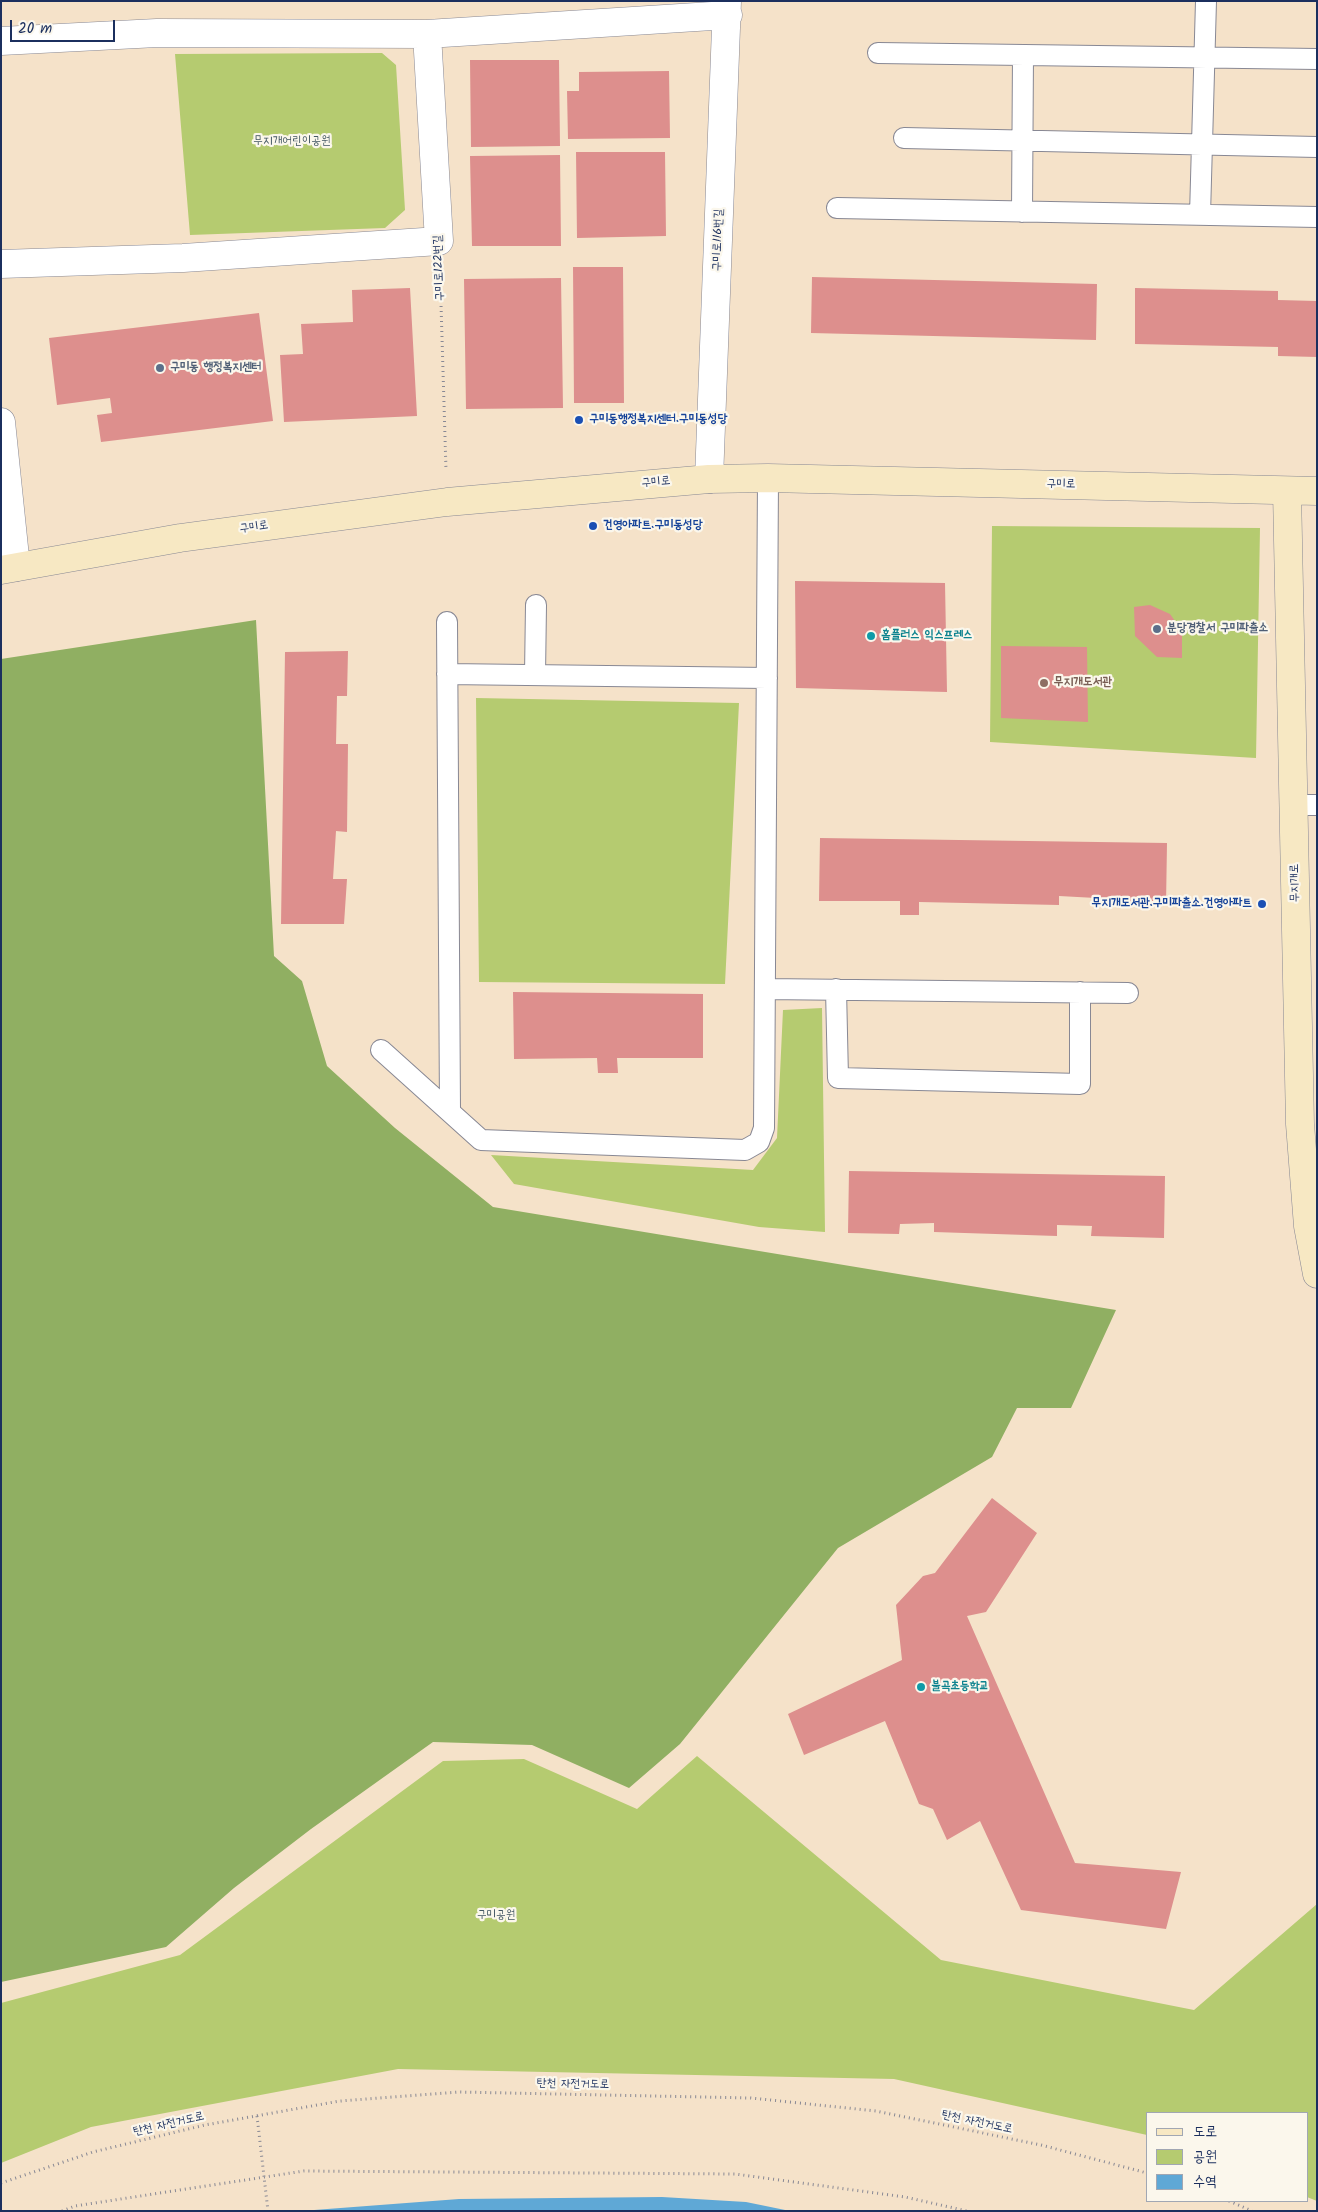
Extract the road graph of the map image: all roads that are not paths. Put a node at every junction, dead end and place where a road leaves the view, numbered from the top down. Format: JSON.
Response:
{"nodes":[{"id":1,"x":1206,"y":1,"type":"edge"},
{"id":2,"x":728,"y":8,"type":"edge"},
{"id":3,"x":427,"y":34,"type":"junction"},
{"id":4,"x":1,"y":41,"type":"edge"},
{"id":5,"x":878,"y":52,"type":"dead end"},
{"id":6,"x":1024,"y":54,"type":"junction"},
{"id":7,"x":1205,"y":57,"type":"junction"},
{"id":8,"x":1317,"y":59,"type":"edge"},
{"id":9,"x":904,"y":138,"type":"dead end"},
{"id":10,"x":1023,"y":141,"type":"junction"},
{"id":11,"x":1204,"y":144,"type":"junction"},
{"id":12,"x":1317,"y":146,"type":"edge"},
{"id":13,"x":837,"y":208,"type":"dead end"},
{"id":14,"x":1022,"y":212,"type":"junction"},
{"id":15,"x":1200,"y":215,"type":"junction"},
{"id":16,"x":1317,"y":217,"type":"edge"},
{"id":17,"x":1,"y":264,"type":"edge"},
{"id":18,"x":1,"y":422,"type":"edge"},
{"id":19,"x":768,"y":478,"type":"junction"},
{"id":20,"x":709,"y":479,"type":"junction"},
{"id":21,"x":1287,"y":491,"type":"junction"},
{"id":22,"x":1317,"y":491,"type":"edge"},
{"id":23,"x":9,"y":569,"type":"edge"},
{"id":24,"x":536,"y":605,"type":"dead end"},
{"id":25,"x":447,"y":622,"type":"dead end"},
{"id":26,"x":448,"y":674,"type":"junction"},
{"id":27,"x":534,"y":675,"type":"junction"},
{"id":28,"x":767,"y":678,"type":"junction"},
{"id":29,"x":1305,"y":805,"type":"edge"},
{"id":30,"x":765,"y":989,"type":"junction"},
{"id":31,"x":836,"y":989,"type":"junction"},
{"id":32,"x":1080,"y":992,"type":"junction"},
{"id":33,"x":1128,"y":993,"type":"dead end"},
{"id":34,"x":381,"y":1050,"type":"dead end"},
{"id":35,"x":1308,"y":1098,"type":"edge"},
{"id":36,"x":450,"y":1111,"type":"junction"},
{"id":37,"x":1317,"y":1274,"type":"edge"}],
"edges":[{"from":1,"to":7,"type":"lane"},
{"from":2,"to":3,"type":"street"},
{"from":2,"to":20,"type":"street","name":"구미로116번길"},
{"from":3,"to":4,"type":"street"},
{"from":3,"to":17,"type":"street","name":"구미로122번길"},
{"from":5,"to":6,"type":"lane"},
{"from":6,"to":7,"type":"lane"},
{"from":6,"to":10,"type":"lane"},
{"from":7,"to":8,"type":"lane"},
{"from":7,"to":11,"type":"lane"},
{"from":9,"to":10,"type":"lane"},
{"from":10,"to":11,"type":"lane"},
{"from":10,"to":14,"type":"lane"},
{"from":11,"to":12,"type":"lane"},
{"from":11,"to":15,"type":"lane"},
{"from":13,"to":14,"type":"lane"},
{"from":14,"to":15,"type":"lane"},
{"from":15,"to":16,"type":"lane"},
{"from":18,"to":23,"type":"street"},
{"from":19,"to":20,"type":"street","name":"구미로"},
{"from":19,"to":21,"type":"street","name":"구미로"},
{"from":19,"to":28,"type":"lane"},
{"from":20,"to":23,"type":"street","name":"구미로"},
{"from":21,"to":22,"type":"street","name":"구미로"},
{"from":21,"to":29,"type":"street","name":"무지개로"},
{"from":24,"to":27,"type":"lane"},
{"from":25,"to":26,"type":"lane"},
{"from":26,"to":27,"type":"lane"},
{"from":26,"to":36,"type":"lane"},
{"from":27,"to":28,"type":"lane"},
{"from":28,"to":30,"type":"lane"},
{"from":29,"to":35,"type":"street","name":"무지개로"},
{"from":30,"to":31,"type":"lane"},
{"from":30,"to":36,"type":"lane"},
{"from":31,"to":32,"type":"lane"},
{"from":31,"to":32,"type":"lane"},
{"from":32,"to":33,"type":"lane"},
{"from":34,"to":36,"type":"lane"},
{"from":35,"to":37,"type":"street","name":"무지개로"}]}
